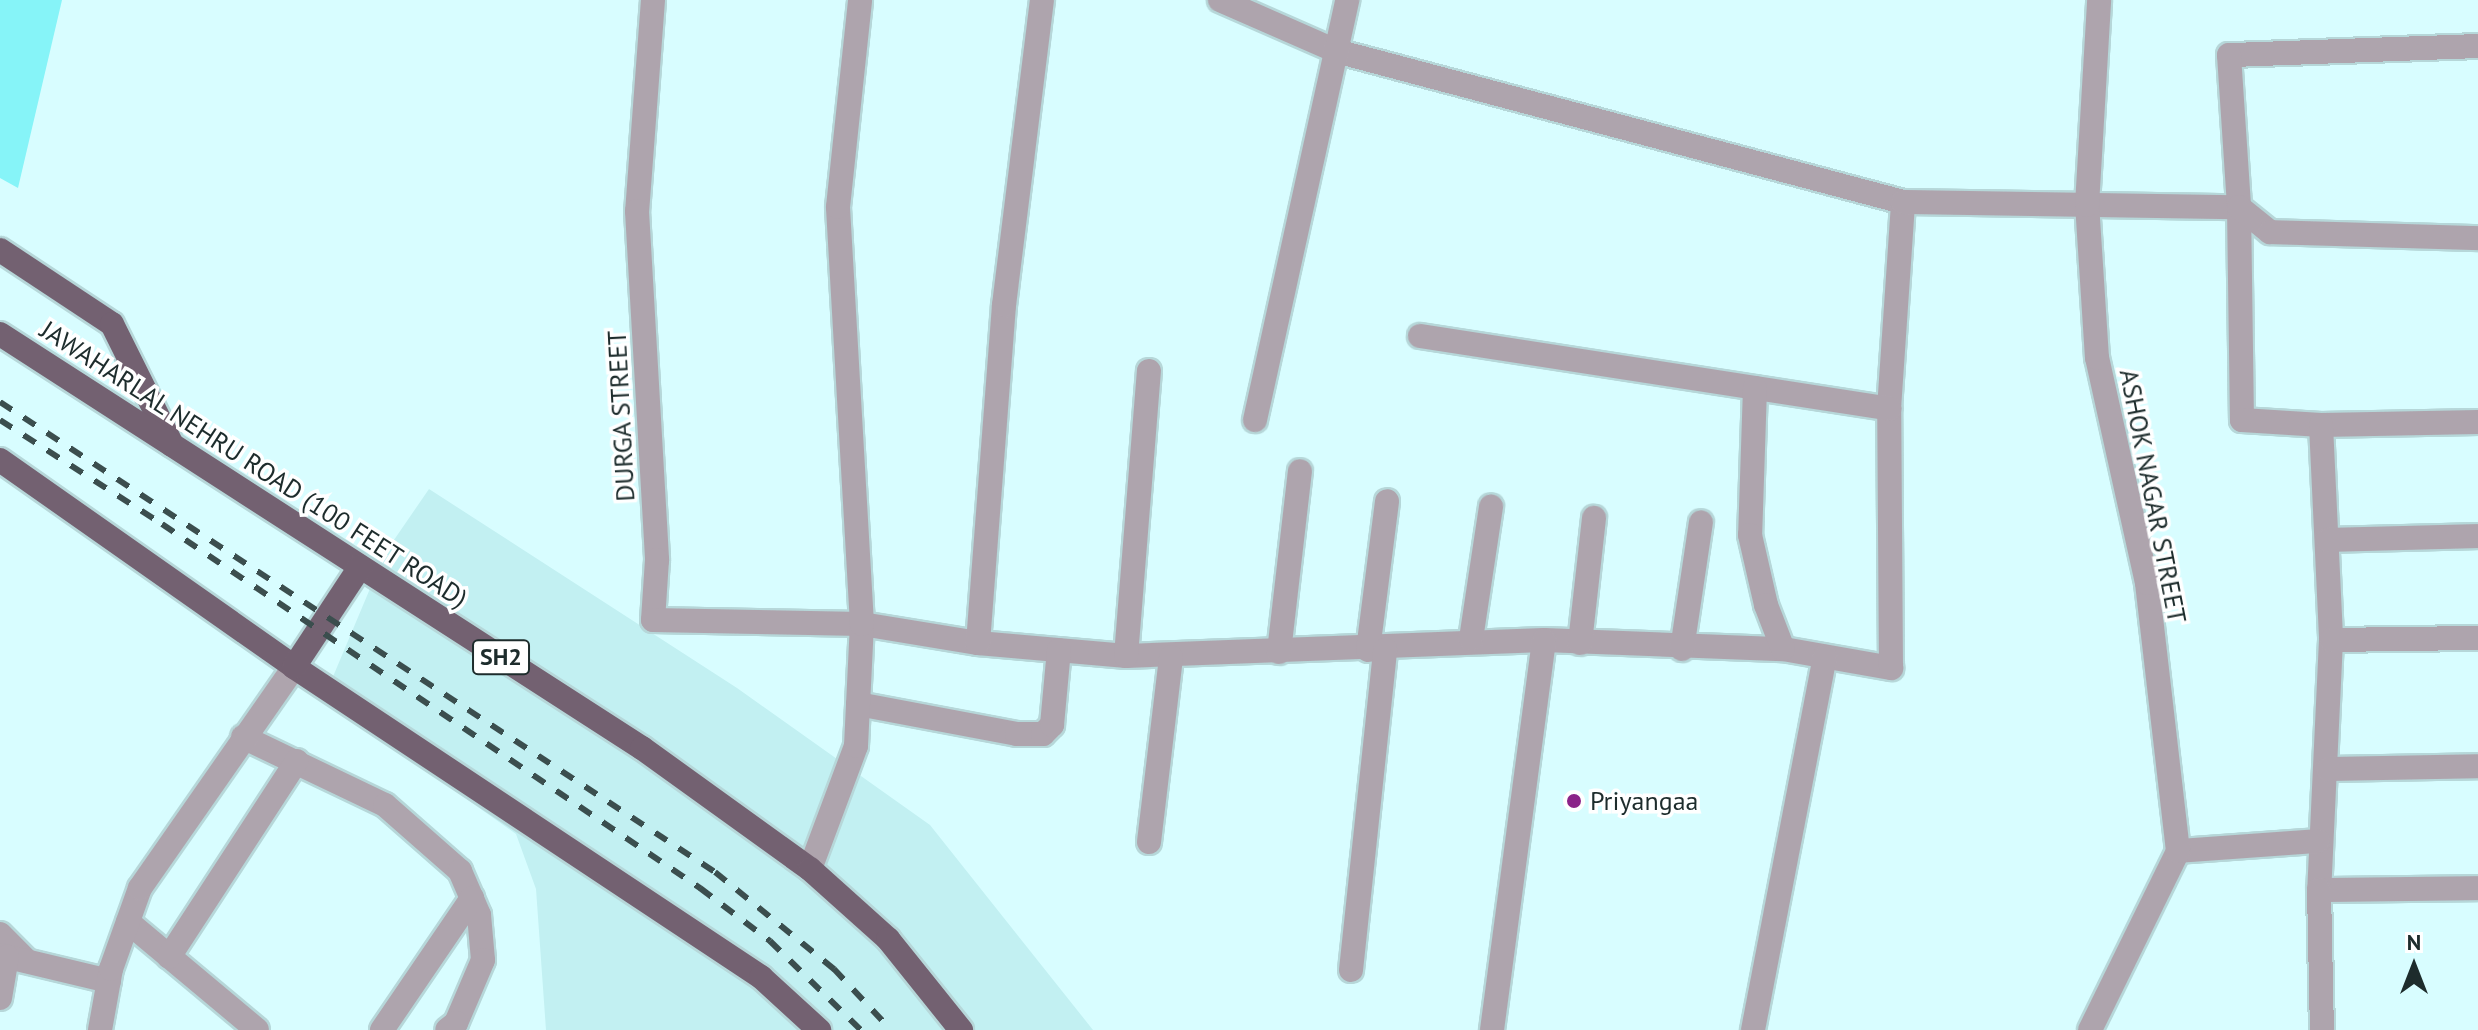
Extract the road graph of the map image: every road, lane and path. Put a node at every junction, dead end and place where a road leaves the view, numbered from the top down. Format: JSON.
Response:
{"nodes":[{"id":1,"x":653,"y":0,"type":"edge"},
{"id":2,"x":860,"y":0,"type":"edge"},
{"id":3,"x":1042,"y":0,"type":"edge"},
{"id":4,"x":1220,"y":0,"type":"edge"},
{"id":5,"x":1347,"y":0,"type":"edge"},
{"id":6,"x":2099,"y":0,"type":"edge"},
{"id":7,"x":2478,"y":46,"type":"edge"},
{"id":8,"x":1336,"y":51,"type":"junction"},
{"id":9,"x":1903,"y":202,"type":"junction"},
{"id":10,"x":2087,"y":205,"type":"junction"},
{"id":11,"x":2239,"y":207,"type":"junction"},
{"id":12,"x":2478,"y":238,"type":"edge"},
{"id":13,"x":0,"y":250,"type":"edge"},
{"id":14,"x":0,"y":334,"type":"edge"},
{"id":15,"x":1420,"y":336,"type":"dead end"},
{"id":16,"x":1149,"y":371,"type":"dead end"},
{"id":17,"x":1755,"y":388,"type":"junction"},
{"id":18,"x":1889,"y":409,"type":"junction"},
{"id":19,"x":1255,"y":420,"type":"dead end"},
{"id":20,"x":2478,"y":422,"type":"edge"},
{"id":21,"x":2321,"y":425,"type":"junction"},
{"id":22,"x":173,"y":445,"type":"junction"},
{"id":23,"x":0,"y":460,"type":"edge"},
{"id":24,"x":1300,"y":471,"type":"dead end"},
{"id":25,"x":1387,"y":501,"type":"dead end"},
{"id":26,"x":1491,"y":506,"type":"dead end"},
{"id":27,"x":1594,"y":518,"type":"dead end"},
{"id":28,"x":1701,"y":522,"type":"dead end"},
{"id":29,"x":2478,"y":536,"type":"edge"},
{"id":30,"x":2328,"y":540,"type":"junction"},
{"id":31,"x":360,"y":567,"type":"junction"},
{"id":32,"x":862,"y":624,"type":"junction"},
{"id":33,"x":2478,"y":638,"type":"edge"},
{"id":34,"x":1471,"y":639,"type":"junction"},
{"id":35,"x":1544,"y":640,"type":"junction"},
{"id":36,"x":2331,"y":640,"type":"junction"},
{"id":37,"x":978,"y":643,"type":"junction"},
{"id":38,"x":1580,"y":643,"type":"junction"},
{"id":39,"x":1682,"y":649,"type":"junction"},
{"id":40,"x":1783,"y":649,"type":"junction"},
{"id":41,"x":1059,"y":650,"type":"junction"},
{"id":42,"x":1377,"y":650,"type":"junction"},
{"id":43,"x":1279,"y":652,"type":"junction"},
{"id":44,"x":1126,"y":656,"type":"junction"},
{"id":45,"x":1171,"y":657,"type":"junction"},
{"id":46,"x":1825,"y":657,"type":"junction"},
{"id":47,"x":294,"y":667,"type":"junction"},
{"id":48,"x":858,"y":704,"type":"junction"},
{"id":49,"x":243,"y":737,"type":"junction"},
{"id":50,"x":297,"y":761,"type":"junction"},
{"id":51,"x":2478,"y":766,"type":"edge"},
{"id":52,"x":2328,"y":769,"type":"junction"},
{"id":53,"x":2318,"y":841,"type":"junction"},
{"id":54,"x":1149,"y":842,"type":"dead end"},
{"id":55,"x":2178,"y":851,"type":"junction"},
{"id":56,"x":810,"y":869,"type":"junction"},
{"id":57,"x":2478,"y":888,"type":"edge"},
{"id":58,"x":2319,"y":890,"type":"junction"},
{"id":59,"x":472,"y":898,"type":"junction"},
{"id":60,"x":128,"y":922,"type":"junction"},
{"id":61,"x":8,"y":952,"type":"edge"},
{"id":62,"x":169,"y":957,"type":"junction"},
{"id":63,"x":1351,"y":970,"type":"dead end"},
{"id":64,"x":109,"y":981,"type":"junction"},
{"id":65,"x":0,"y":998,"type":"edge"},
{"id":66,"x":100,"y":1030,"type":"edge"},
{"id":67,"x":257,"y":1030,"type":"edge"},
{"id":68,"x":382,"y":1030,"type":"edge"},
{"id":69,"x":447,"y":1030,"type":"edge"},
{"id":70,"x":819,"y":1030,"type":"edge"},
{"id":71,"x":961,"y":1030,"type":"edge"},
{"id":72,"x":1492,"y":1030,"type":"edge"},
{"id":73,"x":1753,"y":1030,"type":"edge"},
{"id":74,"x":2090,"y":1030,"type":"edge"},
{"id":75,"x":2322,"y":1030,"type":"edge"}],
"edges":[{"from":1,"to":32,"type":"street","name":"DURGA STREET"},
{"from":2,"to":32,"type":"street"},
{"from":3,"to":37,"type":"street"},
{"from":4,"to":8,"type":"street"},
{"from":5,"to":8,"type":"street"},
{"from":6,"to":10,"type":"street","name":"ASHOK NAGAR STREET"},
{"from":7,"to":11,"type":"street"},
{"from":8,"to":9,"type":"street"},
{"from":8,"to":19,"type":"street"},
{"from":9,"to":10,"type":"street"},
{"from":9,"to":18,"type":"street"},
{"from":10,"to":11,"type":"street"},
{"from":10,"to":55,"type":"street","name":"ASHOK NAGAR STREET"},
{"from":11,"to":12,"type":"street"},
{"from":11,"to":21,"type":"street"},
{"from":13,"to":22,"type":"main road"},
{"from":14,"to":22,"type":"main road","name":"JAWAHARLAL NEHRU ROAD (100 FEET ROAD)","number":"SH2"},
{"from":15,"to":17,"type":"street"},
{"from":16,"to":44,"type":"street"},
{"from":17,"to":18,"type":"street"},
{"from":17,"to":40,"type":"street"},
{"from":18,"to":46,"type":"street"},
{"from":20,"to":21,"type":"street"},
{"from":21,"to":30,"type":"street"},
{"from":22,"to":31,"type":"main road","name":"JAWAHARLAL NEHRU ROAD (100 FEET ROAD)","number":"SH2"},
{"from":23,"to":47,"type":"main road"},
{"from":24,"to":43,"type":"street"},
{"from":25,"to":42,"type":"street"},
{"from":26,"to":34,"type":"street"},
{"from":27,"to":38,"type":"street"},
{"from":28,"to":39,"type":"street"},
{"from":29,"to":30,"type":"street"},
{"from":30,"to":36,"type":"street"},
{"from":31,"to":47,"type":"main road"},
{"from":31,"to":56,"type":"main road","name":"JAWAHARLAL NEHRU ROAD (100 FEET ROAD)","number":"SH2"},
{"from":32,"to":37,"type":"street"},
{"from":32,"to":48,"type":"street"},
{"from":33,"to":36,"type":"street"},
{"from":34,"to":35,"type":"street"},
{"from":34,"to":42,"type":"street"},
{"from":35,"to":38,"type":"street"},
{"from":35,"to":72,"type":"street"},
{"from":36,"to":52,"type":"street"},
{"from":37,"to":41,"type":"street"},
{"from":38,"to":39,"type":"street"},
{"from":39,"to":40,"type":"street"},
{"from":40,"to":46,"type":"street"},
{"from":41,"to":44,"type":"street"},
{"from":41,"to":48,"type":"street"},
{"from":42,"to":43,"type":"street"},
{"from":42,"to":63,"type":"street"},
{"from":43,"to":45,"type":"street"},
{"from":44,"to":45,"type":"street"},
{"from":45,"to":54,"type":"street"},
{"from":46,"to":73,"type":"street"},
{"from":47,"to":49,"type":"street"},
{"from":47,"to":70,"type":"main road"},
{"from":48,"to":56,"type":"street"},
{"from":49,"to":50,"type":"street"},
{"from":49,"to":60,"type":"street"},
{"from":50,"to":59,"type":"street"},
{"from":50,"to":62,"type":"street"},
{"from":51,"to":52,"type":"street"},
{"from":52,"to":53,"type":"street"},
{"from":53,"to":55,"type":"street"},
{"from":53,"to":58,"type":"street"},
{"from":55,"to":74,"type":"street"},
{"from":56,"to":71,"type":"main road","name":"JAWAHARLAL NEHRU ROAD (100 FEET ROAD)","number":"SH2"},
{"from":57,"to":58,"type":"street"},
{"from":58,"to":75,"type":"street"},
{"from":59,"to":68,"type":"street"},
{"from":59,"to":69,"type":"street"},
{"from":60,"to":62,"type":"street"},
{"from":60,"to":64,"type":"street"},
{"from":61,"to":64,"type":"street"},
{"from":61,"to":65,"type":"street"},
{"from":62,"to":67,"type":"street"},
{"from":64,"to":66,"type":"street"}]}
